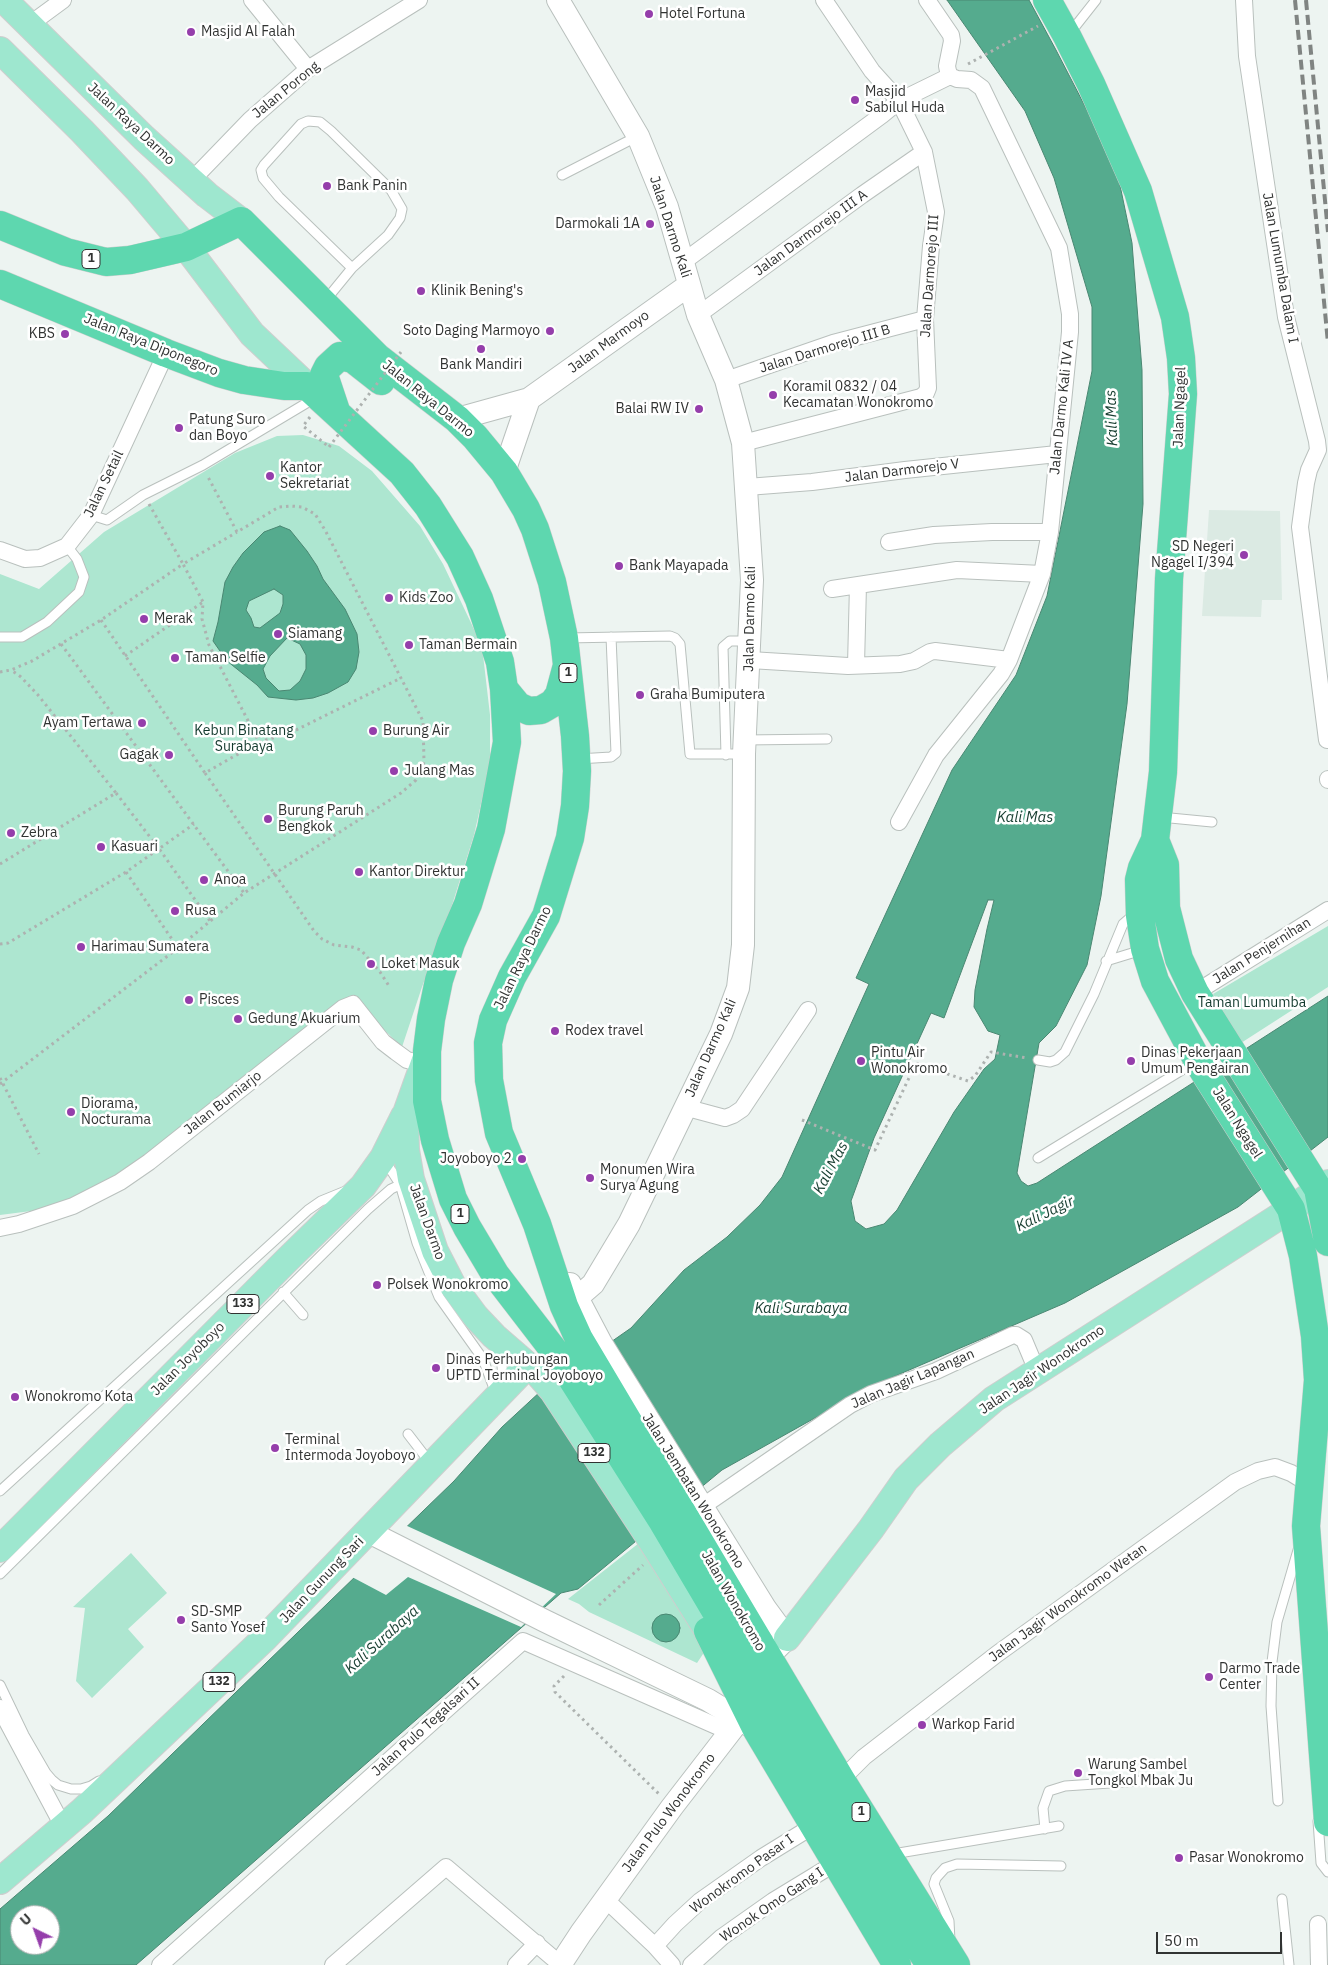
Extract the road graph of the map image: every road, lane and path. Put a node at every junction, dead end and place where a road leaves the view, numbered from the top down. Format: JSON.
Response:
{"nodes":[{"id":1,"x":4,"y":0,"type":"edge"},
{"id":2,"x":63,"y":0,"type":"edge"},
{"id":3,"x":252,"y":0,"type":"edge"},
{"id":4,"x":419,"y":0,"type":"edge"},
{"id":5,"x":558,"y":0,"type":"edge"},
{"id":6,"x":824,"y":0,"type":"edge"},
{"id":7,"x":927,"y":0,"type":"edge"},
{"id":8,"x":1096,"y":0,"type":"edge"},
{"id":9,"x":1244,"y":0,"type":"edge"},
{"id":10,"x":1053,"y":19,"type":"edge"},
{"id":11,"x":29,"y":26,"type":"junction"},
{"id":12,"x":2,"y":56,"type":"edge"},
{"id":13,"x":973,"y":61,"type":"dead end"},
{"id":14,"x":308,"y":69,"type":"junction"},
{"id":15,"x":950,"y":76,"type":"junction"},
{"id":16,"x":898,"y":100,"type":"junction"},
{"id":17,"x":638,"y":136,"type":"junction"},
{"id":18,"x":924,"y":152,"type":"junction"},
{"id":19,"x":562,"y":175,"type":"dead end"},
{"id":20,"x":192,"y":180,"type":"junction"},
{"id":21,"x":241,"y":221,"type":"junction"},
{"id":22,"x":0,"y":226,"type":"edge"},
{"id":23,"x":186,"y":247,"type":"junction"},
{"id":24,"x":683,"y":262,"type":"junction"},
{"id":25,"x":352,"y":268,"type":"junction"},
{"id":26,"x":0,"y":284,"type":"edge"},
{"id":27,"x":690,"y":285,"type":"junction"},
{"id":28,"x":324,"y":302,"type":"junction"},
{"id":29,"x":698,"y":315,"type":"junction"},
{"id":30,"x":925,"y":319,"type":"junction"},
{"id":31,"x":401,"y":352,"type":"dead end"},
{"id":32,"x":166,"y":353,"type":"junction"},
{"id":33,"x":726,"y":380,"type":"junction"},
{"id":34,"x":321,"y":400,"type":"junction"},
{"id":35,"x":529,"y":400,"type":"junction"},
{"id":36,"x":457,"y":420,"type":"junction"},
{"id":37,"x":743,"y":443,"type":"junction"},
{"id":38,"x":1057,"y":454,"type":"junction"},
{"id":39,"x":498,"y":464,"type":"junction"},
{"id":40,"x":203,"y":465,"type":"junction"},
{"id":41,"x":747,"y":487,"type":"junction"},
{"id":42,"x":143,"y":495,"type":"junction"},
{"id":43,"x":92,"y":515,"type":"junction"},
{"id":44,"x":238,"y":532,"type":"junction"},
{"id":45,"x":1050,"y":532,"type":"junction"},
{"id":46,"x":889,"y":542,"type":"dead end"},
{"id":47,"x":67,"y":546,"type":"junction"},
{"id":48,"x":0,"y":550,"type":"edge"},
{"id":49,"x":183,"y":564,"type":"junction"},
{"id":50,"x":1042,"y":574,"type":"junction"},
{"id":51,"x":858,"y":585,"type":"junction"},
{"id":52,"x":832,"y":589,"type":"dead end"},
{"id":53,"x":203,"y":602,"type":"junction"},
{"id":54,"x":101,"y":620,"type":"junction"},
{"id":55,"x":0,"y":637,"type":"edge"},
{"id":56,"x":611,"y":637,"type":"junction"},
{"id":57,"x":61,"y":644,"type":"junction"},
{"id":58,"x":566,"y":650,"type":"junction"},
{"id":59,"x":750,"y":650,"type":"junction"},
{"id":60,"x":125,"y":656,"type":"junction"},
{"id":61,"x":1009,"y":660,"type":"junction"},
{"id":62,"x":856,"y":665,"type":"junction"},
{"id":63,"x":11,"y":670,"type":"junction"},
{"id":64,"x":0,"y":672,"type":"edge"},
{"id":65,"x":401,"y":678,"type":"junction"},
{"id":66,"x":504,"y":689,"type":"junction"},
{"id":67,"x":827,"y":739,"type":"dead end"},
{"id":68,"x":1327,"y":740,"type":"edge"},
{"id":69,"x":259,"y":742,"type":"junction"},
{"id":70,"x":738,"y":750,"type":"junction"},
{"id":71,"x":576,"y":759,"type":"junction"},
{"id":72,"x":205,"y":773,"type":"junction"},
{"id":73,"x":116,"y":793,"type":"junction"},
{"id":74,"x":899,"y":822,"type":"dead end"},
{"id":75,"x":1212,"y":822,"type":"dead end"},
{"id":76,"x":194,"y":824,"type":"junction"},
{"id":77,"x":1157,"y":828,"type":"junction"},
{"id":78,"x":160,"y":850,"type":"junction"},
{"id":79,"x":0,"y":864,"type":"edge"},
{"id":80,"x":126,"y":872,"type":"junction"},
{"id":81,"x":274,"y":872,"type":"junction"},
{"id":82,"x":244,"y":893,"type":"junction"},
{"id":83,"x":1328,"y":910,"type":"edge"},
{"id":84,"x":1140,"y":916,"type":"junction"},
{"id":85,"x":210,"y":921,"type":"junction"},
{"id":86,"x":0,"y":944,"type":"edge"},
{"id":87,"x":178,"y":948,"type":"junction"},
{"id":88,"x":1145,"y":949,"type":"junction"},
{"id":89,"x":1106,"y":962,"type":"junction"},
{"id":90,"x":389,"y":986,"type":"dead end"},
{"id":91,"x":1196,"y":993,"type":"junction"},
{"id":92,"x":808,"y":1010,"type":"dead end"},
{"id":93,"x":426,"y":1058,"type":"junction"},
{"id":94,"x":1038,"y":1060,"type":"joint"},
{"id":95,"x":1199,"y":1063,"type":"junction"},
{"id":96,"x":0,"y":1078,"type":"edge"},
{"id":97,"x":1,"y":1084,"type":"edge"},
{"id":98,"x":684,"y":1107,"type":"junction"},
{"id":99,"x":405,"y":1116,"type":"junction"},
{"id":100,"x":802,"y":1120,"type":"dead end"},
{"id":101,"x":39,"y":1154,"type":"dead end"},
{"id":102,"x":383,"y":1158,"type":"junction"},
{"id":103,"x":1038,"y":1158,"type":"dead end"},
{"id":104,"x":406,"y":1181,"type":"junction"},
{"id":105,"x":363,"y":1186,"type":"junction"},
{"id":106,"x":1323,"y":1186,"type":"edge"},
{"id":107,"x":1290,"y":1209,"type":"junction"},
{"id":108,"x":537,"y":1224,"type":"junction"},
{"id":109,"x":0,"y":1228,"type":"edge"},
{"id":110,"x":1328,"y":1242,"type":"edge"},
{"id":111,"x":283,"y":1292,"type":"junction"},
{"id":112,"x":578,"y":1297,"type":"junction"},
{"id":113,"x":303,"y":1315,"type":"dead end"},
{"id":114,"x":485,"y":1326,"type":"junction"},
{"id":115,"x":590,"y":1341,"type":"junction"},
{"id":116,"x":533,"y":1370,"type":"junction"},
{"id":117,"x":1037,"y":1371,"type":"junction"},
{"id":118,"x":495,"y":1391,"type":"junction"},
{"id":119,"x":408,"y":1434,"type":"dead end"},
{"id":120,"x":107,"y":1454,"type":"junction"},
{"id":121,"x":428,"y":1460,"type":"junction"},
{"id":122,"x":1310,"y":1484,"type":"junction"},
{"id":123,"x":0,"y":1491,"type":"edge"},
{"id":124,"x":675,"y":1520,"type":"junction"},
{"id":125,"x":1306,"y":1526,"type":"junction"},
{"id":126,"x":376,"y":1535,"type":"junction"},
{"id":127,"x":0,"y":1549,"type":"edge"},
{"id":128,"x":0,"y":1574,"type":"edge"},
{"id":129,"x":304,"y":1584,"type":"dead end"},
{"id":130,"x":599,"y":1605,"type":"dead end"},
{"id":131,"x":708,"y":1631,"type":"junction"},
{"id":132,"x":787,"y":1638,"type":"junction"},
{"id":133,"x":757,"y":1661,"type":"junction"},
{"id":134,"x":575,"y":1664,"type":"junction"},
{"id":135,"x":0,"y":1685,"type":"edge"},
{"id":136,"x":0,"y":1708,"type":"edge"},
{"id":137,"x":742,"y":1727,"type":"junction"},
{"id":138,"x":798,"y":1756,"type":"junction"},
{"id":139,"x":106,"y":1773,"type":"dead end"},
{"id":140,"x":841,"y":1780,"type":"junction"},
{"id":141,"x":1140,"y":1781,"type":"dead end"},
{"id":142,"x":1278,"y":1801,"type":"dead end"},
{"id":143,"x":672,"y":1807,"type":"junction"},
{"id":144,"x":834,"y":1813,"type":"junction"},
{"id":145,"x":1328,"y":1816,"type":"edge"},
{"id":146,"x":1059,"y":1826,"type":"dead end"},
{"id":147,"x":64,"y":1828,"type":"junction"},
{"id":148,"x":1044,"y":1829,"type":"junction"},
{"id":149,"x":857,"y":1850,"type":"junction"},
{"id":150,"x":887,"y":1855,"type":"junction"},
{"id":151,"x":1061,"y":1866,"type":"dead end"},
{"id":152,"x":1328,"y":1872,"type":"edge"},
{"id":153,"x":0,"y":1881,"type":"edge"},
{"id":154,"x":605,"y":1899,"type":"junction"},
{"id":155,"x":1282,"y":1899,"type":"dead end"},
{"id":156,"x":1318,"y":1924,"type":"dead end"},
{"id":157,"x":537,"y":1943,"type":"junction"},
{"id":158,"x":654,"y":1946,"type":"junction"},
{"id":159,"x":945,"y":1962,"type":"edge"},
{"id":160,"x":1322,"y":1962,"type":"edge"},
{"id":161,"x":560,"y":1964,"type":"edge"},
{"id":162,"x":160,"y":1965,"type":"edge"},
{"id":163,"x":333,"y":1965,"type":"edge"},
{"id":164,"x":516,"y":1965,"type":"edge"},
{"id":165,"x":672,"y":1965,"type":"edge"},
{"id":166,"x":691,"y":1965,"type":"edge"},
{"id":167,"x":897,"y":1965,"type":"edge"},
{"id":168,"x":1289,"y":1965,"type":"edge"}],
"edges":[{"from":1,"to":11,"type":"main road","name":"Jalan Raya Darmo"},
{"from":2,"to":11,"type":"street"},
{"from":3,"to":14,"type":"street"},
{"from":4,"to":14,"type":"street","name":"Jalan Porong"},
{"from":5,"to":17,"type":"main road","name":"Jalan Darmo Kali"},
{"from":6,"to":16,"type":"street","name":"Jalan Darmorejo III"},
{"from":7,"to":15,"type":"street"},
{"from":8,"to":10,"type":"lane"},
{"from":9,"to":68,"type":"street","name":"Jalan Lumumba Dalam I"},
{"from":10,"to":13,"type":"path"},
{"from":10,"to":77,"type":"highway","name":"Jalan Ngagel"},
{"from":11,"to":20,"type":"main road","name":"Jalan Raya Darmo"},
{"from":12,"to":23,"type":"main road"},
{"from":14,"to":20,"type":"street","name":"Jalan Porong"},
{"from":15,"to":16,"type":"street"},
{"from":15,"to":38,"type":"street","name":"Jalan Darmo Kali IV A"},
{"from":16,"to":18,"type":"street","name":"Jalan Darmorejo III"},
{"from":16,"to":24,"type":"street"},
{"from":17,"to":19,"type":"lane"},
{"from":17,"to":24,"type":"main road","name":"Jalan Darmo Kali"},
{"from":18,"to":29,"type":"street","name":"Jalan Darmorejo III A"},
{"from":18,"to":30,"type":"street","name":"Jalan Darmorejo III"},
{"from":20,"to":21,"type":"main road","name":"Jalan Raya Darmo"},
{"from":21,"to":23,"type":"highway","number":"1"},
{"from":21,"to":28,"type":"highway","name":"Jalan Raya Darmo","number":"1"},
{"from":22,"to":23,"type":"highway","number":"1"},
{"from":23,"to":34,"type":"main road"},
{"from":24,"to":27,"type":"main road","name":"Jalan Darmo Kali"},
{"from":25,"to":25,"type":"lane"},
{"from":25,"to":28,"type":"lane"},
{"from":26,"to":32,"type":"highway","name":"Jalan Raya Diponegoro"},
{"from":27,"to":29,"type":"main road","name":"Jalan Darmo Kali"},
{"from":27,"to":35,"type":"main road","name":"Jalan Marmoyo"},
{"from":28,"to":36,"type":"highway","name":"Jalan Raya Darmo","number":"1"},
{"from":29,"to":33,"type":"main road","name":"Jalan Darmo Kali"},
{"from":30,"to":33,"type":"street","name":"Jalan Darmorejo III B"},
{"from":30,"to":37,"type":"street","name":"Jalan Darmorejo III"},
{"from":31,"to":34,"type":"path","bridge":true},
{"from":32,"to":34,"type":"highway","name":"Jalan Raya Diponegoro"},
{"from":32,"to":43,"type":"street","name":"Jalan Setail"},
{"from":33,"to":37,"type":"main road","name":"Jalan Darmo Kali"},
{"from":34,"to":39,"type":"highway"},
{"from":34,"to":40,"type":"lane"},
{"from":34,"to":66,"type":"highway","number":"1"},
{"from":35,"to":36,"type":"main road","name":"Jalan Marmoyo"},
{"from":35,"to":39,"type":"main road"},
{"from":36,"to":39,"type":"highway","name":"Jalan Raya Darmo","number":"1"},
{"from":37,"to":41,"type":"main road","name":"Jalan Darmo Kali"},
{"from":38,"to":41,"type":"street","name":"Jalan Darmorejo V"},
{"from":38,"to":45,"type":"street","name":"Jalan Darmo Kali IV A"},
{"from":39,"to":58,"type":"highway","name":"Jalan Raya Darmo","number":"1"},
{"from":40,"to":42,"type":"lane"},
{"from":40,"to":44,"type":"path"},
{"from":41,"to":59,"type":"main road","name":"Jalan Darmo Kali"},
{"from":42,"to":43,"type":"lane"},
{"from":42,"to":49,"type":"path"},
{"from":43,"to":47,"type":"street","name":"Jalan Setail"},
{"from":44,"to":49,"type":"path"},
{"from":44,"to":65,"type":"path"},
{"from":45,"to":46,"type":"street"},
{"from":45,"to":50,"type":"street","name":"Jalan Darmo Kali IV A"},
{"from":47,"to":48,"type":"street","name":"Jalan Setail"},
{"from":47,"to":55,"type":"lane"},
{"from":49,"to":53,"type":"path"},
{"from":49,"to":54,"type":"path"},
{"from":50,"to":51,"type":"street"},
{"from":50,"to":61,"type":"street","name":"Jalan Darmo Kali IV A"},
{"from":51,"to":52,"type":"street"},
{"from":51,"to":62,"type":"street"},
{"from":53,"to":60,"type":"path"},
{"from":53,"to":69,"type":"path"},
{"from":54,"to":57,"type":"path"},
{"from":54,"to":60,"type":"path"},
{"from":56,"to":58,"type":"lane"},
{"from":56,"to":70,"type":"lane"},
{"from":56,"to":71,"type":"lane"},
{"from":57,"to":63,"type":"path"},
{"from":57,"to":76,"type":"path"},
{"from":58,"to":66,"type":"highway"},
{"from":58,"to":71,"type":"highway","name":"Jalan Raya Darmo","number":"1"},
{"from":59,"to":62,"type":"street"},
{"from":59,"to":70,"type":"main road","name":"Jalan Darmo Kali"},
{"from":59,"to":70,"type":"lane"},
{"from":60,"to":72,"type":"path"},
{"from":61,"to":62,"type":"street"},
{"from":61,"to":74,"type":"street","name":"Jalan Darmo Kali IV A"},
{"from":63,"to":64,"type":"path"},
{"from":63,"to":73,"type":"path"},
{"from":65,"to":69,"type":"path"},
{"from":65,"to":81,"type":"path"},
{"from":66,"to":93,"type":"highway","number":"1"},
{"from":67,"to":70,"type":"lane"},
{"from":69,"to":72,"type":"path"},
{"from":70,"to":98,"type":"main road","name":"Jalan Darmo Kali"},
{"from":71,"to":108,"type":"highway","name":"Jalan Raya Darmo","number":"1"},
{"from":72,"to":81,"type":"path"},
{"from":73,"to":78,"type":"path"},
{"from":73,"to":79,"type":"path"},
{"from":75,"to":77,"type":"lane"},
{"from":76,"to":78,"type":"path"},
{"from":76,"to":82,"type":"path"},
{"from":77,"to":84,"type":"highway","name":"Jalan Ngagel"},
{"from":77,"to":91,"type":"highway","name":"Jalan Ngagel"},
{"from":78,"to":80,"type":"path"},
{"from":78,"to":85,"type":"path"},
{"from":80,"to":86,"type":"path"},
{"from":80,"to":87,"type":"path"},
{"from":81,"to":82,"type":"path"},
{"from":81,"to":90,"type":"path"},
{"from":82,"to":85,"type":"path"},
{"from":83,"to":91,"type":"street","name":"Jalan Penjernihan"},
{"from":84,"to":88,"type":"highway","name":"Jalan Ngagel"},
{"from":84,"to":89,"type":"lane"},
{"from":85,"to":87,"type":"path"},
{"from":87,"to":97,"type":"path"},
{"from":88,"to":89,"type":"lane"},
{"from":88,"to":95,"type":"highway","name":"Jalan Ngagel"},
{"from":89,"to":94,"type":"lane"},
{"from":91,"to":106,"type":"highway","name":"Jalan Ngagel"},
{"from":92,"to":98,"type":"street"},
{"from":93,"to":99,"type":"main road","name":"Jalan Darmo","number":"133"},
{"from":93,"to":109,"type":"street","name":"Jalan Bumiarjo"},
{"from":93,"to":124,"type":"highway","name":"Jalan Wonokromo","number":"1"},
{"from":94,"to":100,"type":"path"},
{"from":95,"to":103,"type":"lane"},
{"from":95,"to":107,"type":"highway","name":"Jalan Ngagel"},
{"from":96,"to":97,"type":"path"},
{"from":97,"to":101,"type":"path"},
{"from":98,"to":112,"type":"main road","name":"Jalan Darmo Kali"},
{"from":99,"to":102,"type":"main road","name":"Jalan Joyoboyo","number":"133"},
{"from":99,"to":104,"type":"main road","name":"Jalan Darmo","number":"132"},
{"from":102,"to":104,"type":"lane"},
{"from":102,"to":105,"type":"main road","name":"Jalan Joyoboyo","number":"133"},
{"from":104,"to":111,"type":"lane"},
{"from":104,"to":114,"type":"main road","name":"Jalan Darmo","number":"132"},
{"from":104,"to":118,"type":"lane"},
{"from":105,"to":120,"type":"main road","name":"Jalan Joyoboyo","number":"133"},
{"from":105,"to":123,"type":"lane"},
{"from":106,"to":107,"type":"main road","name":"Jalan Jagir Wonokromo"},
{"from":106,"to":110,"type":"highway","name":"Jalan Ngagel"},
{"from":107,"to":117,"type":"main road","name":"Jalan Jagir Wonokromo"},
{"from":107,"to":122,"type":"highway","name":"Jalan Ngagel"},
{"from":108,"to":112,"type":"main road","name":"Jalan Raya Darmo"},
{"from":108,"to":115,"type":"highway","name":"Jalan Wonokromo","number":"1"},
{"from":111,"to":113,"type":"lane"},
{"from":111,"to":120,"type":"lane"},
{"from":112,"to":115,"type":"main road","name":"Jalan Raya Darmo"},
{"from":114,"to":116,"type":"main road","name":"Jalan Darmo","number":"132"},
{"from":114,"to":118,"type":"lane"},
{"from":115,"to":124,"type":"highway","name":"Jalan Wonokromo","number":"1"},
{"from":116,"to":124,"type":"main road","name":"Jalan Wonokromo","number":"132"},
{"from":116,"to":126,"type":"main road","name":"Jalan Gunung Sari","number":"132"},
{"from":117,"to":124,"type":"street","name":"Jalan Jagir Lapangan"},
{"from":117,"to":132,"type":"main road","name":"Jalan Jagir Wonokromo"},
{"from":118,"to":121,"type":"lane"},
{"from":119,"to":121,"type":"lane"},
{"from":120,"to":127,"type":"main road","name":"Jalan Joyoboyo","number":"133"},
{"from":120,"to":128,"type":"lane"},
{"from":121,"to":129,"type":"lane"},
{"from":122,"to":125,"type":"highway","name":"Jalan Ngagel"},
{"from":122,"to":140,"type":"street","name":"Jalan Jagir Wonokromo Wetan"},
{"from":124,"to":130,"type":"path"},
{"from":124,"to":131,"type":"main road","name":"Jalan Wonokromo","number":"132"},
{"from":124,"to":132,"type":"main road","name":"Jalan Jembatan Wonokromo","number":"1"},
{"from":124,"to":133,"type":"highway","name":"Jalan Wonokromo","number":"1"},
{"from":125,"to":142,"type":"lane"},
{"from":125,"to":145,"type":"highway","name":"Jalan Ngagel"},
{"from":126,"to":137,"type":"main road"},
{"from":126,"to":147,"type":"main road","name":"Jalan Gunung Sari","number":"132"},
{"from":131,"to":133,"type":"highway","number":"1"},
{"from":131,"to":137,"type":"highway","name":"Jalan Wonokromo"},
{"from":132,"to":133,"type":"main road","name":"Jalan Jagir Wonokromo"},
{"from":133,"to":138,"type":"highway","name":"Jalan Wonokromo","number":"1"},
{"from":133,"to":140,"type":"highway","name":"Jalan Wonokromo","number":"1"},
{"from":134,"to":137,"type":"street","name":"Jalan Pulo Tegalsari II"},
{"from":134,"to":143,"type":"path"},
{"from":134,"to":162,"type":"street","name":"Jalan Pulo Tegalsari II"},
{"from":135,"to":139,"type":"lane"},
{"from":136,"to":147,"type":"street"},
{"from":137,"to":138,"type":"main road","number":"1"},
{"from":137,"to":143,"type":"main road","name":"Jalan Pulo Wonokromo"},
{"from":137,"to":167,"type":"highway","name":"Jalan Wonokromo"},
{"from":138,"to":144,"type":"highway","name":"Jalan Wonokromo","number":"1"},
{"from":140,"to":150,"type":"highway","name":"Jalan Wonokromo","number":"1"},
{"from":141,"to":148,"type":"lane"},
{"from":143,"to":154,"type":"main road","name":"Jalan Pulo Wonokromo"},
{"from":144,"to":149,"type":"highway","name":"Jalan Wonokromo","number":"1"},
{"from":144,"to":158,"type":"street","name":"Wonokromo Pasar I"},
{"from":145,"to":152,"type":"lane"},
{"from":146,"to":148,"type":"lane"},
{"from":147,"to":153,"type":"main road","name":"Jalan Gunung Sari","number":"132"},
{"from":148,"to":150,"type":"lane"},
{"from":149,"to":159,"type":"highway","name":"Jalan Wonokromo","number":"1"},
{"from":149,"to":166,"type":"street","name":"Wonok Omo Gang I"},
{"from":150,"to":159,"type":"highway","name":"Jalan Wonokromo","number":"1"},
{"from":151,"to":159,"type":"lane"},
{"from":154,"to":158,"type":"street"},
{"from":154,"to":161,"type":"main road","name":"Jalan Pulo Wonokromo"},
{"from":155,"to":168,"type":"lane"},
{"from":156,"to":160,"type":"street"},
{"from":157,"to":161,"type":"street"},
{"from":157,"to":163,"type":"street"},
{"from":157,"to":164,"type":"street"},
{"from":158,"to":165,"type":"street"}]}
